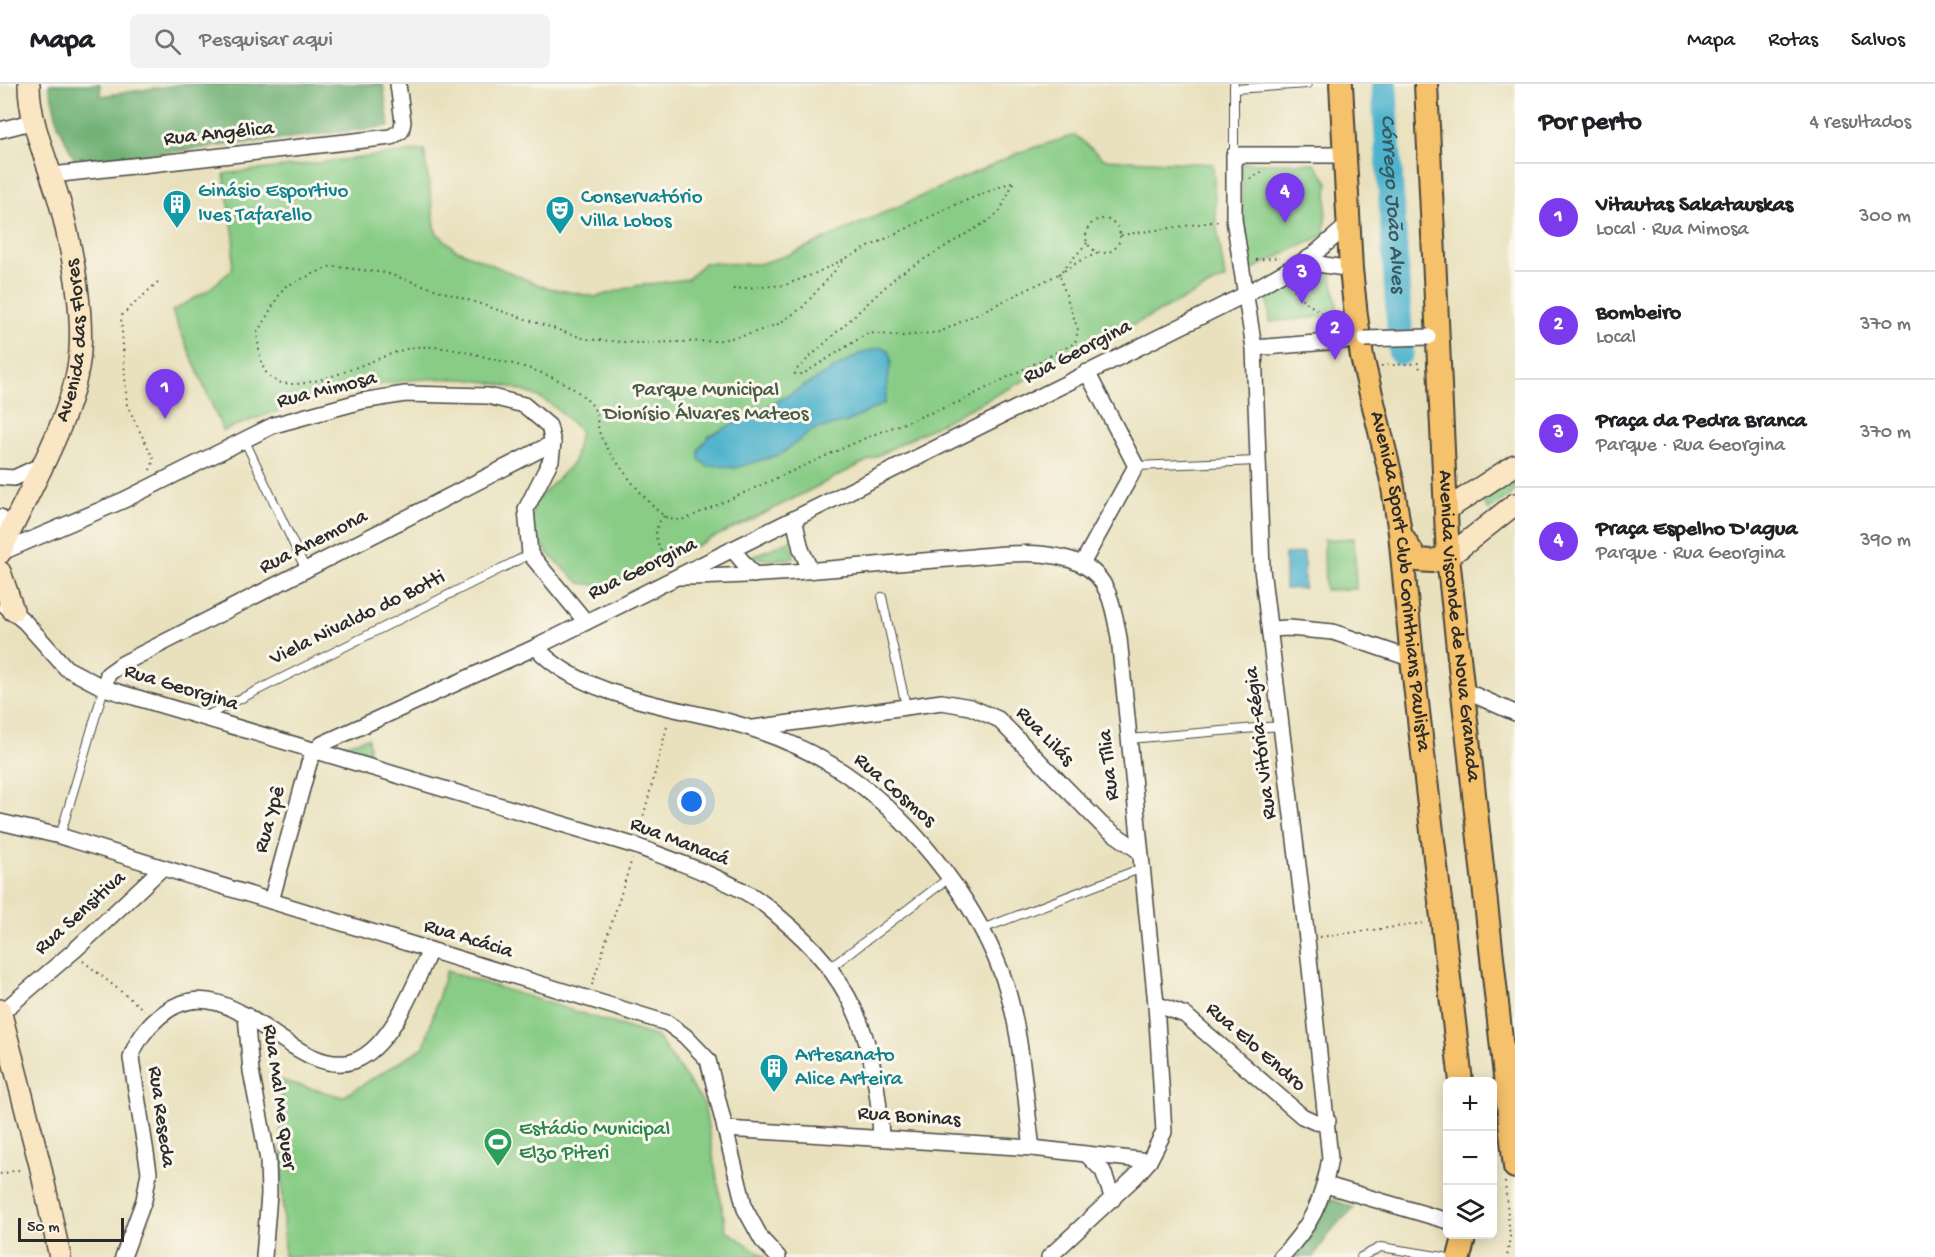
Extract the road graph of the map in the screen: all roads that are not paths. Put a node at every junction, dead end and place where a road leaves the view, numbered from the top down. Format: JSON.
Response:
{"nodes":[{"id":1,"x":29,"y":84,"type":"edge"},
{"id":2,"x":398,"y":84,"type":"edge"},
{"id":3,"x":1307,"y":84,"type":"edge"},
{"id":4,"x":1341,"y":84,"type":"edge"},
{"id":5,"x":1426,"y":84,"type":"edge"},
{"id":6,"x":1234,"y":86,"type":"edge"},
{"id":7,"x":35,"y":120,"type":"junction"},
{"id":8,"x":0,"y":130,"type":"edge"},
{"id":9,"x":1234,"y":155,"type":"junction"},
{"id":10,"x":1345,"y":155,"type":"junction"},
{"id":11,"x":52,"y":175,"type":"junction"},
{"id":12,"x":1349,"y":224,"type":"junction"},
{"id":13,"x":1351,"y":269,"type":"junction"},
{"id":14,"x":1290,"y":270,"type":"junction"},
{"id":15,"x":1246,"y":294,"type":"junction"},
{"id":16,"x":1356,"y":336,"type":"junction"},
{"id":17,"x":1433,"y":337,"type":"junction"},
{"id":18,"x":1254,"y":348,"type":"junction"},
{"id":19,"x":1087,"y":372,"type":"junction"},
{"id":20,"x":244,"y":439,"type":"junction"},
{"id":21,"x":553,"y":443,"type":"junction"},
{"id":22,"x":1257,"y":461,"type":"junction"},
{"id":23,"x":44,"y":464,"type":"junction"},
{"id":24,"x":1515,"y":465,"type":"edge"},
{"id":25,"x":1136,"y":466,"type":"junction"},
{"id":26,"x":0,"y":477,"type":"edge"},
{"id":27,"x":1515,"y":504,"type":"edge"},
{"id":28,"x":1446,"y":510,"type":"junction"},
{"id":29,"x":0,"y":518,"type":"edge"},
{"id":30,"x":794,"y":519,"type":"junction"},
{"id":31,"x":1400,"y":533,"type":"junction"},
{"id":32,"x":2,"y":549,"type":"edge"},
{"id":33,"x":732,"y":549,"type":"junction"},
{"id":34,"x":530,"y":554,"type":"junction"},
{"id":35,"x":1448,"y":557,"type":"junction"},
{"id":36,"x":1082,"y":564,"type":"junction"},
{"id":37,"x":810,"y":569,"type":"junction"},
{"id":38,"x":306,"y":570,"type":"junction"},
{"id":39,"x":0,"y":572,"type":"edge"},
{"id":40,"x":754,"y":575,"type":"junction"},
{"id":41,"x":676,"y":577,"type":"junction"},
{"id":42,"x":882,"y":597,"type":"dead end"},
{"id":43,"x":4,"y":608,"type":"edge"},
{"id":44,"x":586,"y":622,"type":"junction"},
{"id":45,"x":1270,"y":629,"type":"junction"},
{"id":46,"x":537,"y":647,"type":"junction"},
{"id":47,"x":1412,"y":659,"type":"junction"},
{"id":48,"x":104,"y":688,"type":"junction"},
{"id":49,"x":1461,"y":689,"type":"junction"},
{"id":50,"x":906,"y":706,"type":"junction"},
{"id":51,"x":1515,"y":713,"type":"edge"},
{"id":52,"x":203,"y":718,"type":"junction"},
{"id":53,"x":1280,"y":726,"type":"junction"},
{"id":54,"x":754,"y":728,"type":"junction"},
{"id":55,"x":1128,"y":739,"type":"junction"},
{"id":56,"x":314,"y":752,"type":"junction"},
{"id":57,"x":0,"y":822,"type":"edge"},
{"id":58,"x":60,"y":836,"type":"junction"},
{"id":59,"x":1139,"y":851,"type":"junction"},
{"id":60,"x":1142,"y":868,"type":"junction"},
{"id":61,"x":161,"y":869,"type":"junction"},
{"id":62,"x":949,"y":878,"type":"junction"},
{"id":63,"x":271,"y":901,"type":"junction"},
{"id":64,"x":982,"y":929,"type":"junction"},
{"id":65,"x":430,"y":950,"type":"junction"},
{"id":66,"x":831,"y":967,"type":"junction"},
{"id":67,"x":1156,"y":1004,"type":"junction"},
{"id":68,"x":0,"y":1011,"type":"edge"},
{"id":69,"x":246,"y":1015,"type":"junction"},
{"id":70,"x":1460,"y":1077,"type":"edge"},
{"id":71,"x":1328,"y":1121,"type":"junction"},
{"id":72,"x":1512,"y":1124,"type":"edge"},
{"id":73,"x":725,"y":1129,"type":"junction"},
{"id":74,"x":881,"y":1137,"type":"junction"},
{"id":75,"x":1032,"y":1148,"type":"junction"},
{"id":76,"x":1088,"y":1156,"type":"junction"},
{"id":77,"x":1149,"y":1161,"type":"junction"},
{"id":78,"x":1515,"y":1167,"type":"edge"},
{"id":79,"x":1326,"y":1185,"type":"junction"},
{"id":80,"x":1113,"y":1199,"type":"junction"},
{"id":81,"x":1443,"y":1220,"type":"edge"},
{"id":82,"x":1464,"y":1239,"type":"edge"},
{"id":83,"x":60,"y":1257,"type":"edge"},
{"id":84,"x":123,"y":1257,"type":"edge"},
{"id":85,"x":264,"y":1257,"type":"edge"},
{"id":86,"x":778,"y":1257,"type":"edge"},
{"id":87,"x":1049,"y":1257,"type":"edge"},
{"id":88,"x":1281,"y":1257,"type":"edge"},
{"id":89,"x":1361,"y":1257,"type":"edge"},
{"id":90,"x":1444,"y":1257,"type":"edge"},
{"id":91,"x":1459,"y":1257,"type":"edge"}],
"edges":[{"from":1,"to":7,"type":"main road","name":"Avenida das Flores"},
{"from":2,"to":11,"type":"street","name":"Rua Angélica"},
{"from":3,"to":6,"type":"lane"},
{"from":4,"to":10,"type":"main road","name":"Avenida Sport Club Corinthians Paulista"},
{"from":5,"to":17,"type":"main road","name":"Avenida Visconde de Nova Granada"},
{"from":6,"to":9,"type":"lane"},
{"from":7,"to":8,"type":"street"},
{"from":7,"to":11,"type":"main road","name":"Avenida das Flores"},
{"from":9,"to":10,"type":"street"},
{"from":9,"to":15,"type":"street"},
{"from":10,"to":12,"type":"main road","name":"Avenida Sport Club Corinthians Paulista"},
{"from":11,"to":23,"type":"main road","name":"Avenida das Flores"},
{"from":12,"to":13,"type":"main road","name":"Avenida Sport Club Corinthians Paulista"},
{"from":12,"to":14,"type":"street","name":"Rua Georgina"},
{"from":13,"to":14,"type":"street","name":"Rua Georgina"},
{"from":13,"to":16,"type":"main road","name":"Avenida Sport Club Corinthians Paulista"},
{"from":14,"to":15,"type":"street","name":"Rua Georgina"},
{"from":15,"to":18,"type":"street","name":"Rua Vitória-Régia"},
{"from":15,"to":19,"type":"street","name":"Rua Georgina"},
{"from":16,"to":17,"type":"street","bridge":true},
{"from":16,"to":18,"type":"street"},
{"from":16,"to":31,"type":"main road","name":"Avenida Sport Club Corinthians Paulista"},
{"from":17,"to":28,"type":"main road","name":"Avenida Visconde de Nova Granada"},
{"from":18,"to":22,"type":"street","name":"Rua Vitória-Régia"},
{"from":19,"to":25,"type":"street"},
{"from":19,"to":30,"type":"street","name":"Rua Georgina"},
{"from":20,"to":21,"type":"street","name":"Rua Mimosa"},
{"from":20,"to":32,"type":"street","name":"Rua Mimosa"},
{"from":20,"to":38,"type":"lane"},
{"from":21,"to":34,"type":"street"},
{"from":21,"to":38,"type":"street","name":"Rua Anemona"},
{"from":22,"to":25,"type":"lane"},
{"from":22,"to":45,"type":"street","name":"Rua Vitória-Régia"},
{"from":23,"to":26,"type":"street"},
{"from":23,"to":32,"type":"main road","name":"Avenida das Flores"},
{"from":24,"to":28,"type":"main road"},
{"from":25,"to":36,"type":"street"},
{"from":27,"to":35,"type":"main road"},
{"from":28,"to":35,"type":"main road","name":"Avenida Visconde de Nova Granada"},
{"from":29,"to":32,"type":"street"},
{"from":30,"to":33,"type":"street","name":"Rua Georgina"},
{"from":30,"to":37,"type":"street"},
{"from":31,"to":35,"type":"main road"},
{"from":31,"to":47,"type":"main road","name":"Avenida Sport Club Corinthians Paulista"},
{"from":33,"to":40,"type":"street"},
{"from":33,"to":41,"type":"street","name":"Rua Georgina"},
{"from":34,"to":44,"type":"street"},
{"from":34,"to":52,"type":"lane","name":"Viela Nivaldo do Botti"},
{"from":35,"to":49,"type":"main road","name":"Avenida Visconde de Nova Granada"},
{"from":36,"to":37,"type":"street"},
{"from":36,"to":55,"type":"street","name":"Rua Tília"},
{"from":37,"to":40,"type":"street"},
{"from":38,"to":48,"type":"street","name":"Rua Anemona"},
{"from":39,"to":43,"type":"main road"},
{"from":40,"to":41,"type":"street"},
{"from":41,"to":44,"type":"street","name":"Rua Georgina"},
{"from":42,"to":50,"type":"lane"},
{"from":43,"to":48,"type":"street","name":"Rua Georgina"},
{"from":44,"to":46,"type":"street","name":"Rua Georgina"},
{"from":45,"to":47,"type":"street"},
{"from":45,"to":53,"type":"street","name":"Rua Vitória-Régia"},
{"from":46,"to":54,"type":"street","name":"Rua Cosmos"},
{"from":46,"to":56,"type":"street","name":"Rua Georgina"},
{"from":47,"to":70,"type":"main road","name":"Avenida Sport Club Corinthians Paulista"},
{"from":48,"to":52,"type":"street","name":"Rua Georgina"},
{"from":48,"to":58,"type":"lane"},
{"from":49,"to":51,"type":"street"},
{"from":49,"to":72,"type":"main road","name":"Avenida Visconde de Nova Granada"},
{"from":50,"to":54,"type":"street","name":"Rua Lilás"},
{"from":50,"to":59,"type":"street","name":"Rua Lilás"},
{"from":52,"to":56,"type":"street","name":"Rua Georgina"},
{"from":53,"to":55,"type":"lane"},
{"from":53,"to":71,"type":"street","name":"Rua Vitória-Régia"},
{"from":54,"to":62,"type":"street","name":"Rua Cosmos"},
{"from":55,"to":59,"type":"street","name":"Rua Tília"},
{"from":56,"to":63,"type":"street","name":"Rua Ypê"},
{"from":56,"to":66,"type":"street","name":"Rua Manacá"},
{"from":57,"to":58,"type":"street","name":"Rua Acácia"},
{"from":58,"to":61,"type":"street","name":"Rua Acácia"},
{"from":59,"to":60,"type":"street","name":"Rua Tília"},
{"from":60,"to":64,"type":"lane"},
{"from":60,"to":67,"type":"street","name":"Rua Tília"},
{"from":61,"to":63,"type":"street","name":"Rua Acácia"},
{"from":61,"to":68,"type":"street","name":"Rua Sensitiva"},
{"from":62,"to":64,"type":"street","name":"Rua Cosmos"},
{"from":62,"to":66,"type":"lane"},
{"from":63,"to":65,"type":"street","name":"Rua Acácia"},
{"from":64,"to":75,"type":"street","name":"Rua Cosmos"},
{"from":65,"to":69,"type":"street","name":"Rua Reseda"},
{"from":65,"to":73,"type":"street","name":"Rua Acácia"},
{"from":66,"to":74,"type":"street","name":"Rua Manacá"},
{"from":67,"to":71,"type":"street","name":"Rua Elo Endro"},
{"from":67,"to":77,"type":"street","name":"Rua Tília"},
{"from":68,"to":83,"type":"main road"},
{"from":69,"to":84,"type":"street","name":"Rua Reseda"},
{"from":69,"to":85,"type":"street","name":"Rua Mal Me Quer"},
{"from":71,"to":79,"type":"street","name":"Rua Vitória-Régia"},
{"from":72,"to":78,"type":"main road","name":"Avenida Visconde de Nova Granada"},
{"from":73,"to":74,"type":"street","name":"Rua Boninas"},
{"from":73,"to":86,"type":"street","name":"Rua Acácia"},
{"from":74,"to":75,"type":"street","name":"Rua Boninas"},
{"from":75,"to":76,"type":"street","name":"Rua Boninas"},
{"from":76,"to":77,"type":"street","name":"Rua Boninas"},
{"from":76,"to":80,"type":"street"},
{"from":77,"to":80,"type":"street","name":"Rua Tília"},
{"from":79,"to":81,"type":"street"},
{"from":79,"to":88,"type":"street"},
{"from":80,"to":87,"type":"street","name":"Rua Tília"},
{"from":82,"to":91,"type":"main road"},
{"from":89,"to":90,"type":"lane"}]}
